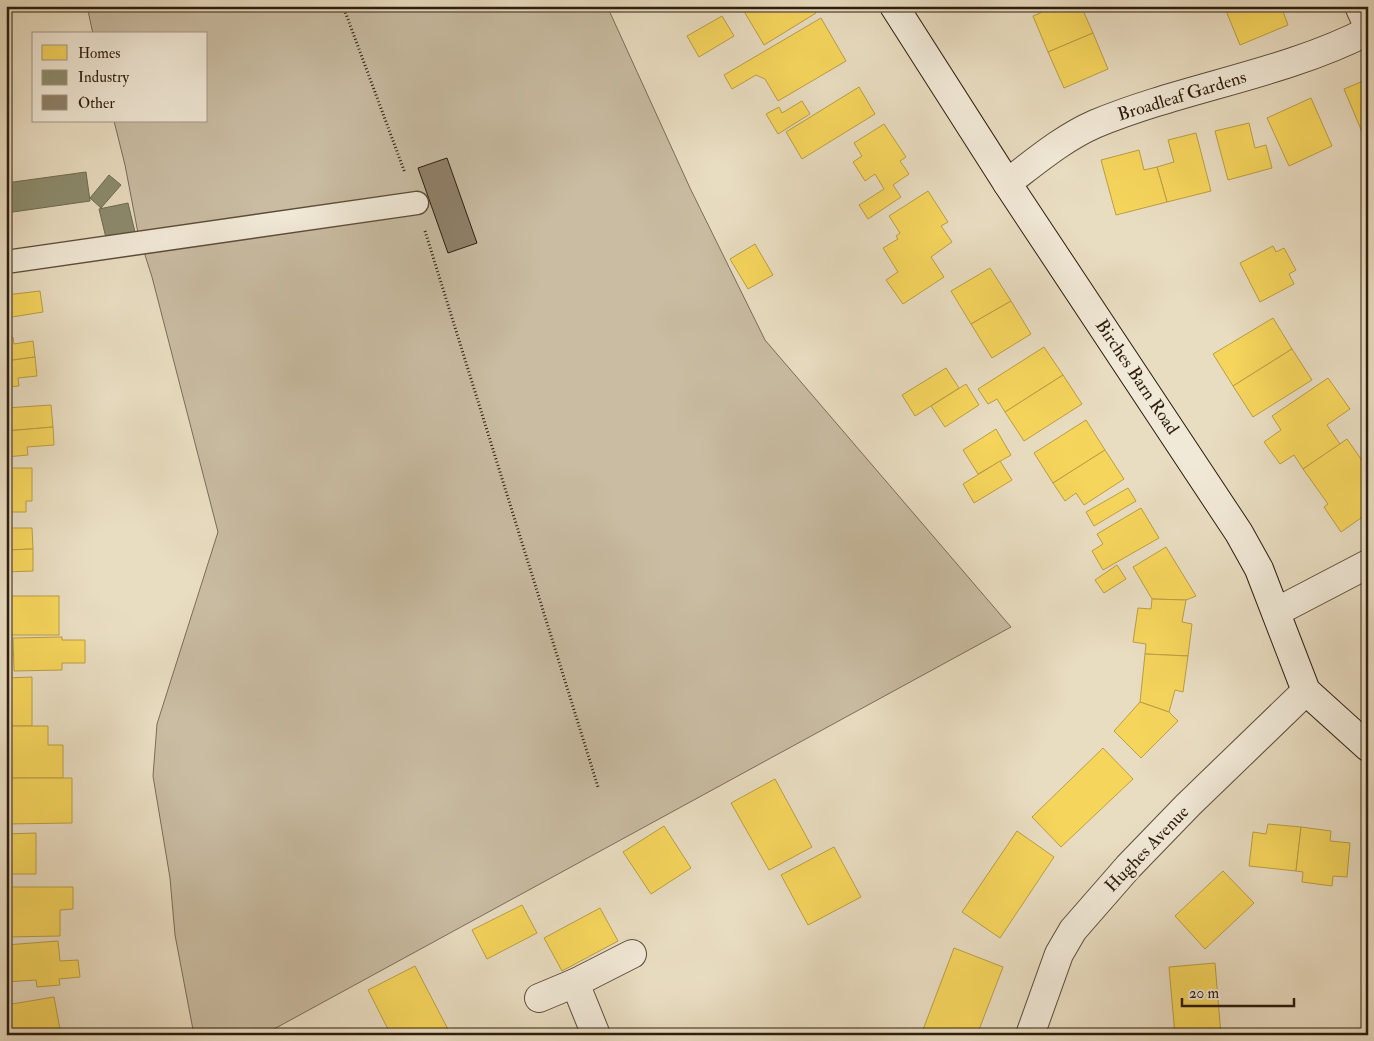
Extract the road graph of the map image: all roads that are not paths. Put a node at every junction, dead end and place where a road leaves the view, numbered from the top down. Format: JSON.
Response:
{"nodes":[{"id":1,"x":894,"y":6,"type":"edge"},
{"id":2,"x":1359,"y":6,"type":"edge"},
{"id":3,"x":1368,"y":26,"type":"edge"},
{"id":4,"x":1368,"y":30,"type":"edge"},
{"id":5,"x":1007,"y":183,"type":"junction"},
{"id":6,"x":417,"y":203,"type":"road end"},
{"id":7,"x":6,"y":262,"type":"edge"},
{"id":8,"x":1368,"y":564,"type":"edge"},
{"id":9,"x":1276,"y":612,"type":"junction"},
{"id":10,"x":1306,"y":691,"type":"junction"},
{"id":11,"x":1368,"y":748,"type":"edge"},
{"id":12,"x":632,"y":954,"type":"dead end"},
{"id":13,"x":574,"y":983,"type":"junction"},
{"id":14,"x":539,"y":998,"type":"dead end"},
{"id":15,"x":596,"y":1035,"type":"edge"},
{"id":16,"x":1030,"y":1035,"type":"edge"}],
"edges":[{"from":1,"to":5,"type":"street","name":"Birches Barn Road"},
{"from":2,"to":3,"type":"street"},
{"from":4,"to":5,"type":"street","name":"Broadleaf Gardens"},
{"from":5,"to":9,"type":"street","name":"Birches Barn Road"},
{"from":6,"to":7,"type":"lane"},
{"from":8,"to":9,"type":"street"},
{"from":9,"to":10,"type":"street","name":"Birches Barn Road"},
{"from":10,"to":11,"type":"street","name":"Birches Barn Road"},
{"from":10,"to":16,"type":"street","name":"Hughes Avenue"},
{"from":12,"to":13,"type":"street"},
{"from":13,"to":14,"type":"street"},
{"from":13,"to":15,"type":"street"}]}
